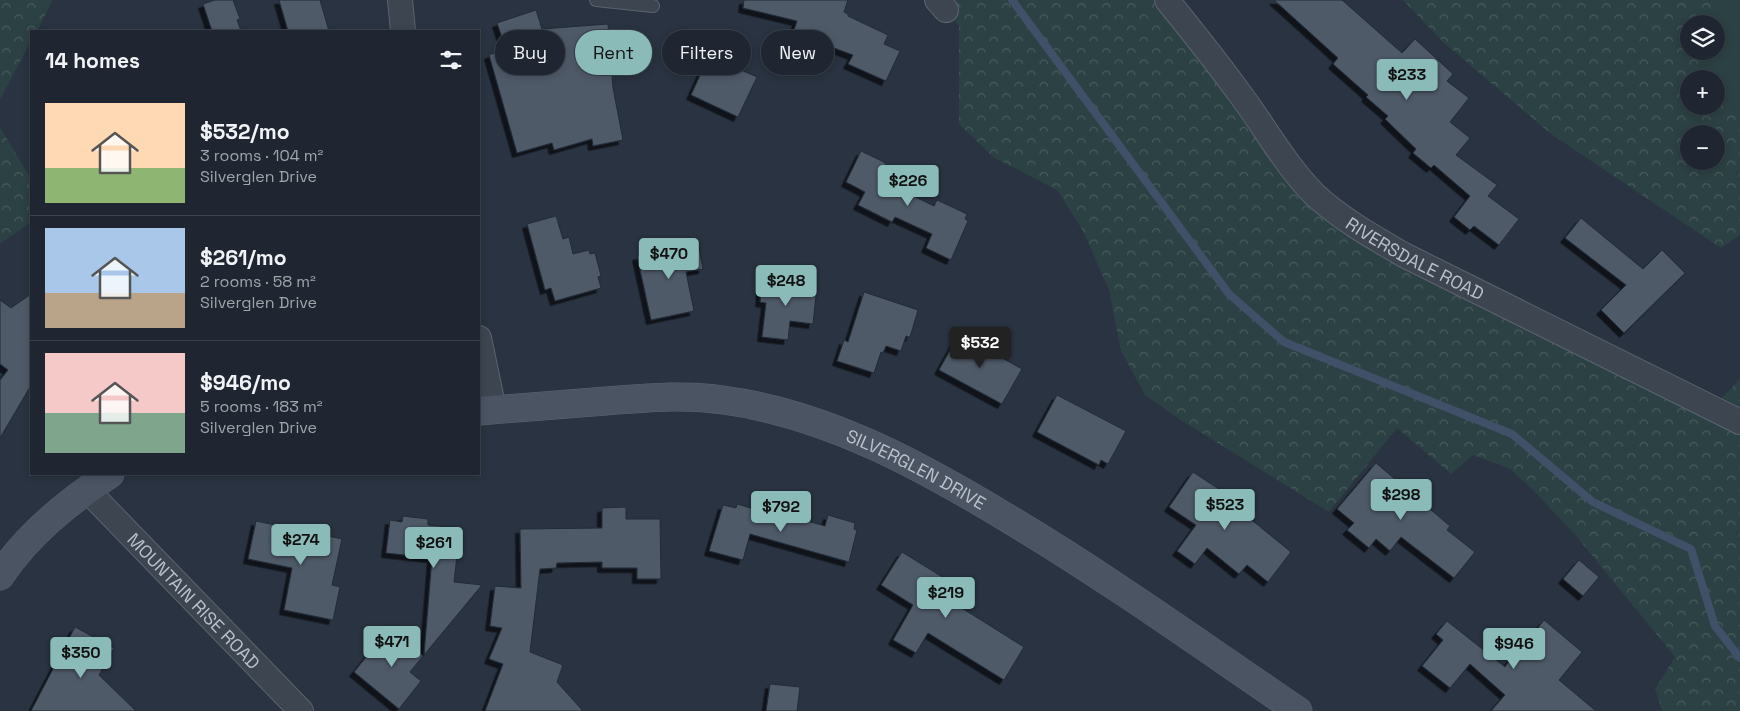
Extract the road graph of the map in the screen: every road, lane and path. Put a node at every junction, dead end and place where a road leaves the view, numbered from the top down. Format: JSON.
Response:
{"nodes":[{"id":1,"x":400,"y":0,"type":"edge"},
{"id":2,"x":596,"y":0,"type":"edge"},
{"id":3,"x":1167,"y":0,"type":"edge"},
{"id":4,"x":653,"y":6,"type":"dead end"},
{"id":5,"x":403,"y":30,"type":"edge"},
{"id":6,"x":480,"y":348,"type":"edge"},
{"id":7,"x":486,"y":410,"type":"edge"},
{"id":8,"x":1740,"y":422,"type":"edge"},
{"id":9,"x":108,"y":475,"type":"edge"},
{"id":10,"x":86,"y":490,"type":"junction"},
{"id":11,"x":0,"y":576,"type":"edge"},
{"id":12,"x":301,"y":711,"type":"edge"},
{"id":13,"x":1298,"y":711,"type":"edge"}],
"edges":[{"from":1,"to":5,"type":"street"},
{"from":2,"to":4,"type":"lane"},
{"from":3,"to":8,"type":"street","name":"RIVERSDALE ROAD"},
{"from":6,"to":7,"type":"street"},
{"from":7,"to":13,"type":"street","name":"SILVERGLEN DRIVE"},
{"from":9,"to":10,"type":"street"},
{"from":10,"to":11,"type":"street"},
{"from":10,"to":12,"type":"street","name":"MOUNTAIN RISE ROAD"}]}
